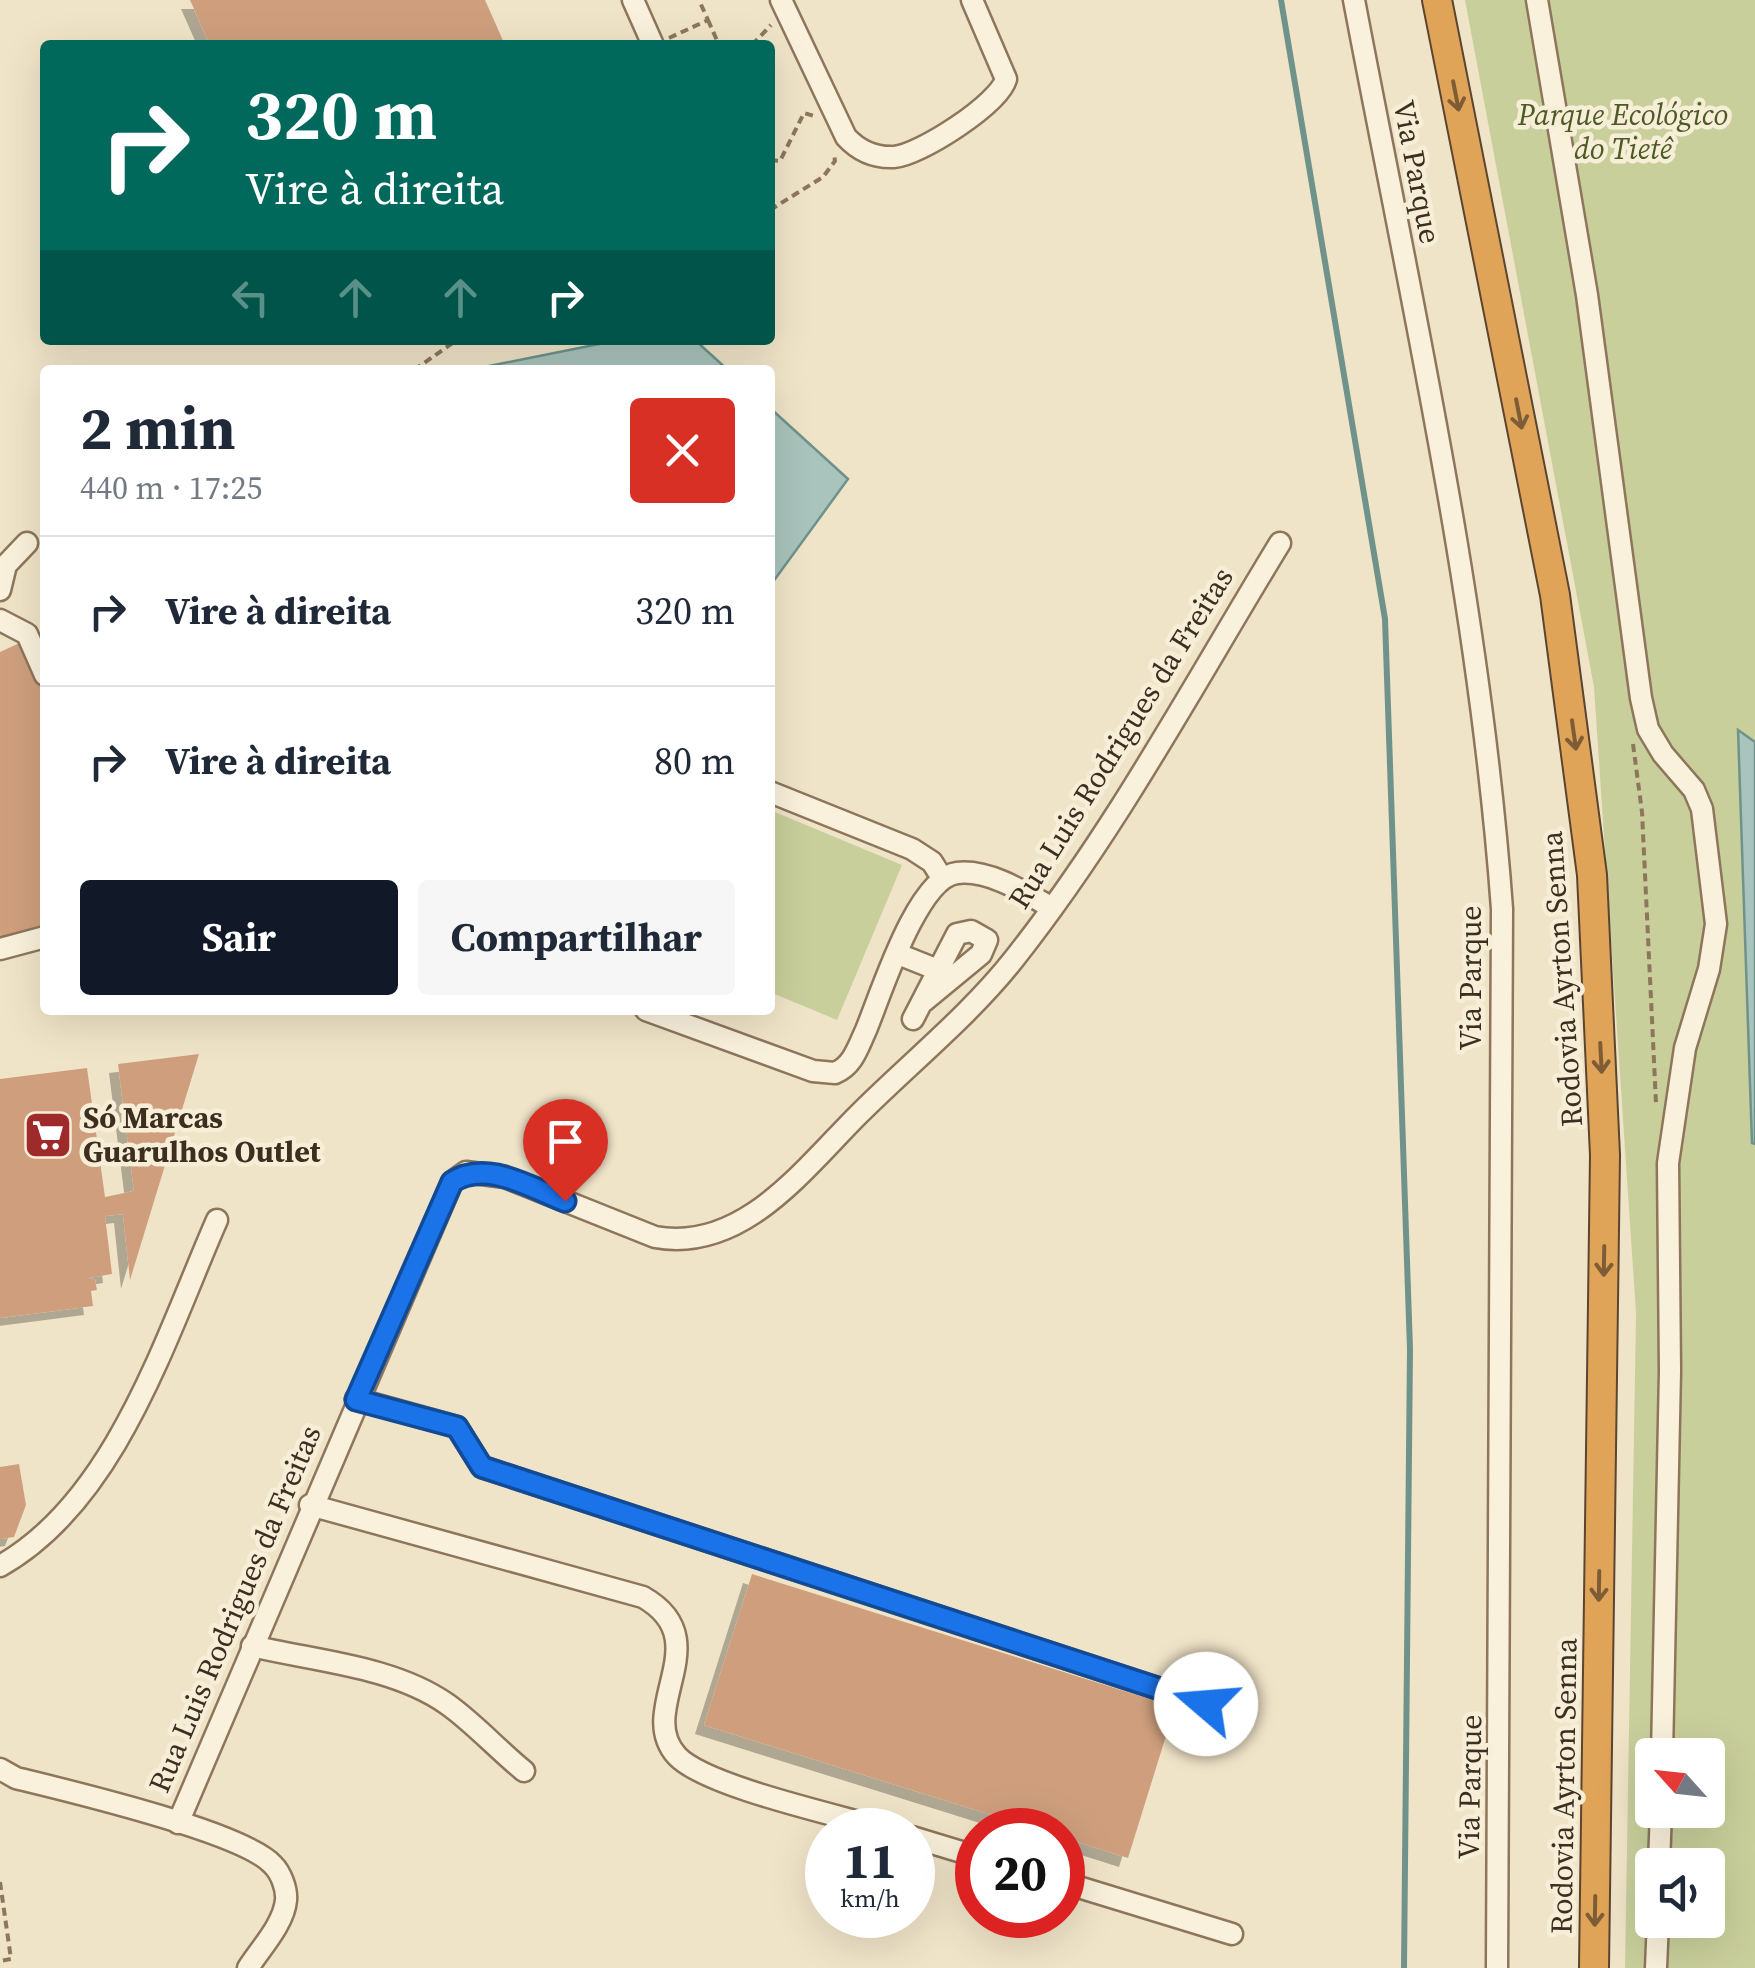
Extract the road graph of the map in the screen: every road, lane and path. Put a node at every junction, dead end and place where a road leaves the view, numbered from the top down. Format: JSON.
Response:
{"nodes":[{"id":1,"x":633,"y":0,"type":"edge"},
{"id":2,"x":698,"y":0,"type":"edge"},
{"id":3,"x":972,"y":0,"type":"edge"},
{"id":4,"x":1354,"y":0,"type":"edge"},
{"id":5,"x":1436,"y":0,"type":"edge"},
{"id":6,"x":1537,"y":0,"type":"edge"},
{"id":7,"x":783,"y":5,"type":"edge"},
{"id":8,"x":708,"y":20,"type":"junction"},
{"id":9,"x":659,"y":40,"type":"edge"},
{"id":10,"x":664,"y":40,"type":"edge"},
{"id":11,"x":717,"y":40,"type":"edge"},
{"id":12,"x":756,"y":40,"type":"edge"},
{"id":13,"x":818,"y":118,"type":"dead end"},
{"id":14,"x":831,"y":145,"type":"dead end"},
{"id":15,"x":775,"y":160,"type":"edge"},
{"id":16,"x":775,"y":207,"type":"edge"},
{"id":17,"x":450,"y":345,"type":"edge"},
{"id":18,"x":421,"y":365,"type":"edge"},
{"id":19,"x":27,"y":543,"type":"dead end"},
{"id":20,"x":1280,"y":543,"type":"dead end"},
{"id":21,"x":0,"y":590,"type":"edge"},
{"id":22,"x":0,"y":620,"type":"edge"},
{"id":23,"x":40,"y":664,"type":"edge"},
{"id":24,"x":775,"y":794,"type":"edge"},
{"id":25,"x":942,"y":878,"type":"junction"},
{"id":26,"x":1052,"y":908,"type":"junction"},
{"id":27,"x":40,"y":938,"type":"edge"},
{"id":28,"x":0,"y":949,"type":"edge"},
{"id":29,"x":898,"y":954,"type":"junction"},
{"id":30,"x":938,"y":970,"type":"junction"},
{"id":31,"x":660,"y":1015,"type":"edge"},
{"id":32,"x":217,"y":1220,"type":"dead end"},
{"id":33,"x":356,"y":1400,"type":"junction"},
{"id":34,"x":310,"y":1505,"type":"junction"},
{"id":35,"x":0,"y":1566,"type":"edge"},
{"id":36,"x":252,"y":1646,"type":"junction"},
{"id":37,"x":1242,"y":1716,"type":"dead end"},
{"id":38,"x":1662,"y":1738,"type":"edge"},
{"id":39,"x":524,"y":1771,"type":"dead end"},
{"id":40,"x":5,"y":1778,"type":"edge"},
{"id":41,"x":814,"y":1808,"type":"edge"},
{"id":42,"x":178,"y":1823,"type":"junction"},
{"id":43,"x":0,"y":1882,"type":"edge"},
{"id":44,"x":1085,"y":1889,"type":"edge"},
{"id":45,"x":1232,"y":1934,"type":"dead end"},
{"id":46,"x":1657,"y":1938,"type":"edge"},
{"id":47,"x":0,"y":1961,"type":"edge"},
{"id":48,"x":248,"y":1968,"type":"edge"},
{"id":49,"x":1497,"y":1968,"type":"edge"},
{"id":50,"x":1594,"y":1968,"type":"edge"},
{"id":51,"x":1656,"y":1968,"type":"edge"}],
"edges":[{"from":1,"to":9,"type":"street"},
{"from":2,"to":8,"type":"path"},
{"from":3,"to":7,"type":"street"},
{"from":4,"to":49,"type":"street","name":"Via Parque"},
{"from":5,"to":50,"type":"highway","name":"Rodovia Ayrton Senna","one_way":true},
{"from":6,"to":38,"type":"street"},
{"from":7,"to":12,"type":"path"},
{"from":8,"to":10,"type":"path"},
{"from":8,"to":11,"type":"path"},
{"from":13,"to":15,"type":"path"},
{"from":14,"to":16,"type":"path"},
{"from":17,"to":18,"type":"path"},
{"from":19,"to":21,"type":"street"},
{"from":20,"to":26,"type":"street","name":"Rua Luis Rodrigues da Freitas"},
{"from":22,"to":23,"type":"street"},
{"from":24,"to":25,"type":"street"},
{"from":25,"to":26,"type":"street"},
{"from":25,"to":29,"type":"street"},
{"from":26,"to":33,"type":"street","name":"Rua Luis Rodrigues da Freitas"},
{"from":27,"to":28,"type":"street"},
{"from":29,"to":30,"type":"street"},
{"from":29,"to":31,"type":"street"},
{"from":30,"to":30,"type":"street"},
{"from":32,"to":35,"type":"street"},
{"from":33,"to":34,"type":"street","name":"Rua Luis Rodrigues da Freitas"},
{"from":33,"to":37,"type":"street"},
{"from":34,"to":36,"type":"street","name":"Rua Luis Rodrigues da Freitas"},
{"from":34,"to":41,"type":"street"},
{"from":36,"to":39,"type":"street"},
{"from":36,"to":42,"type":"street","name":"Rua Luis Rodrigues da Freitas"},
{"from":40,"to":42,"type":"street"},
{"from":42,"to":48,"type":"street"},
{"from":43,"to":47,"type":"path"},
{"from":44,"to":45,"type":"street"},
{"from":46,"to":51,"type":"street"}]}
